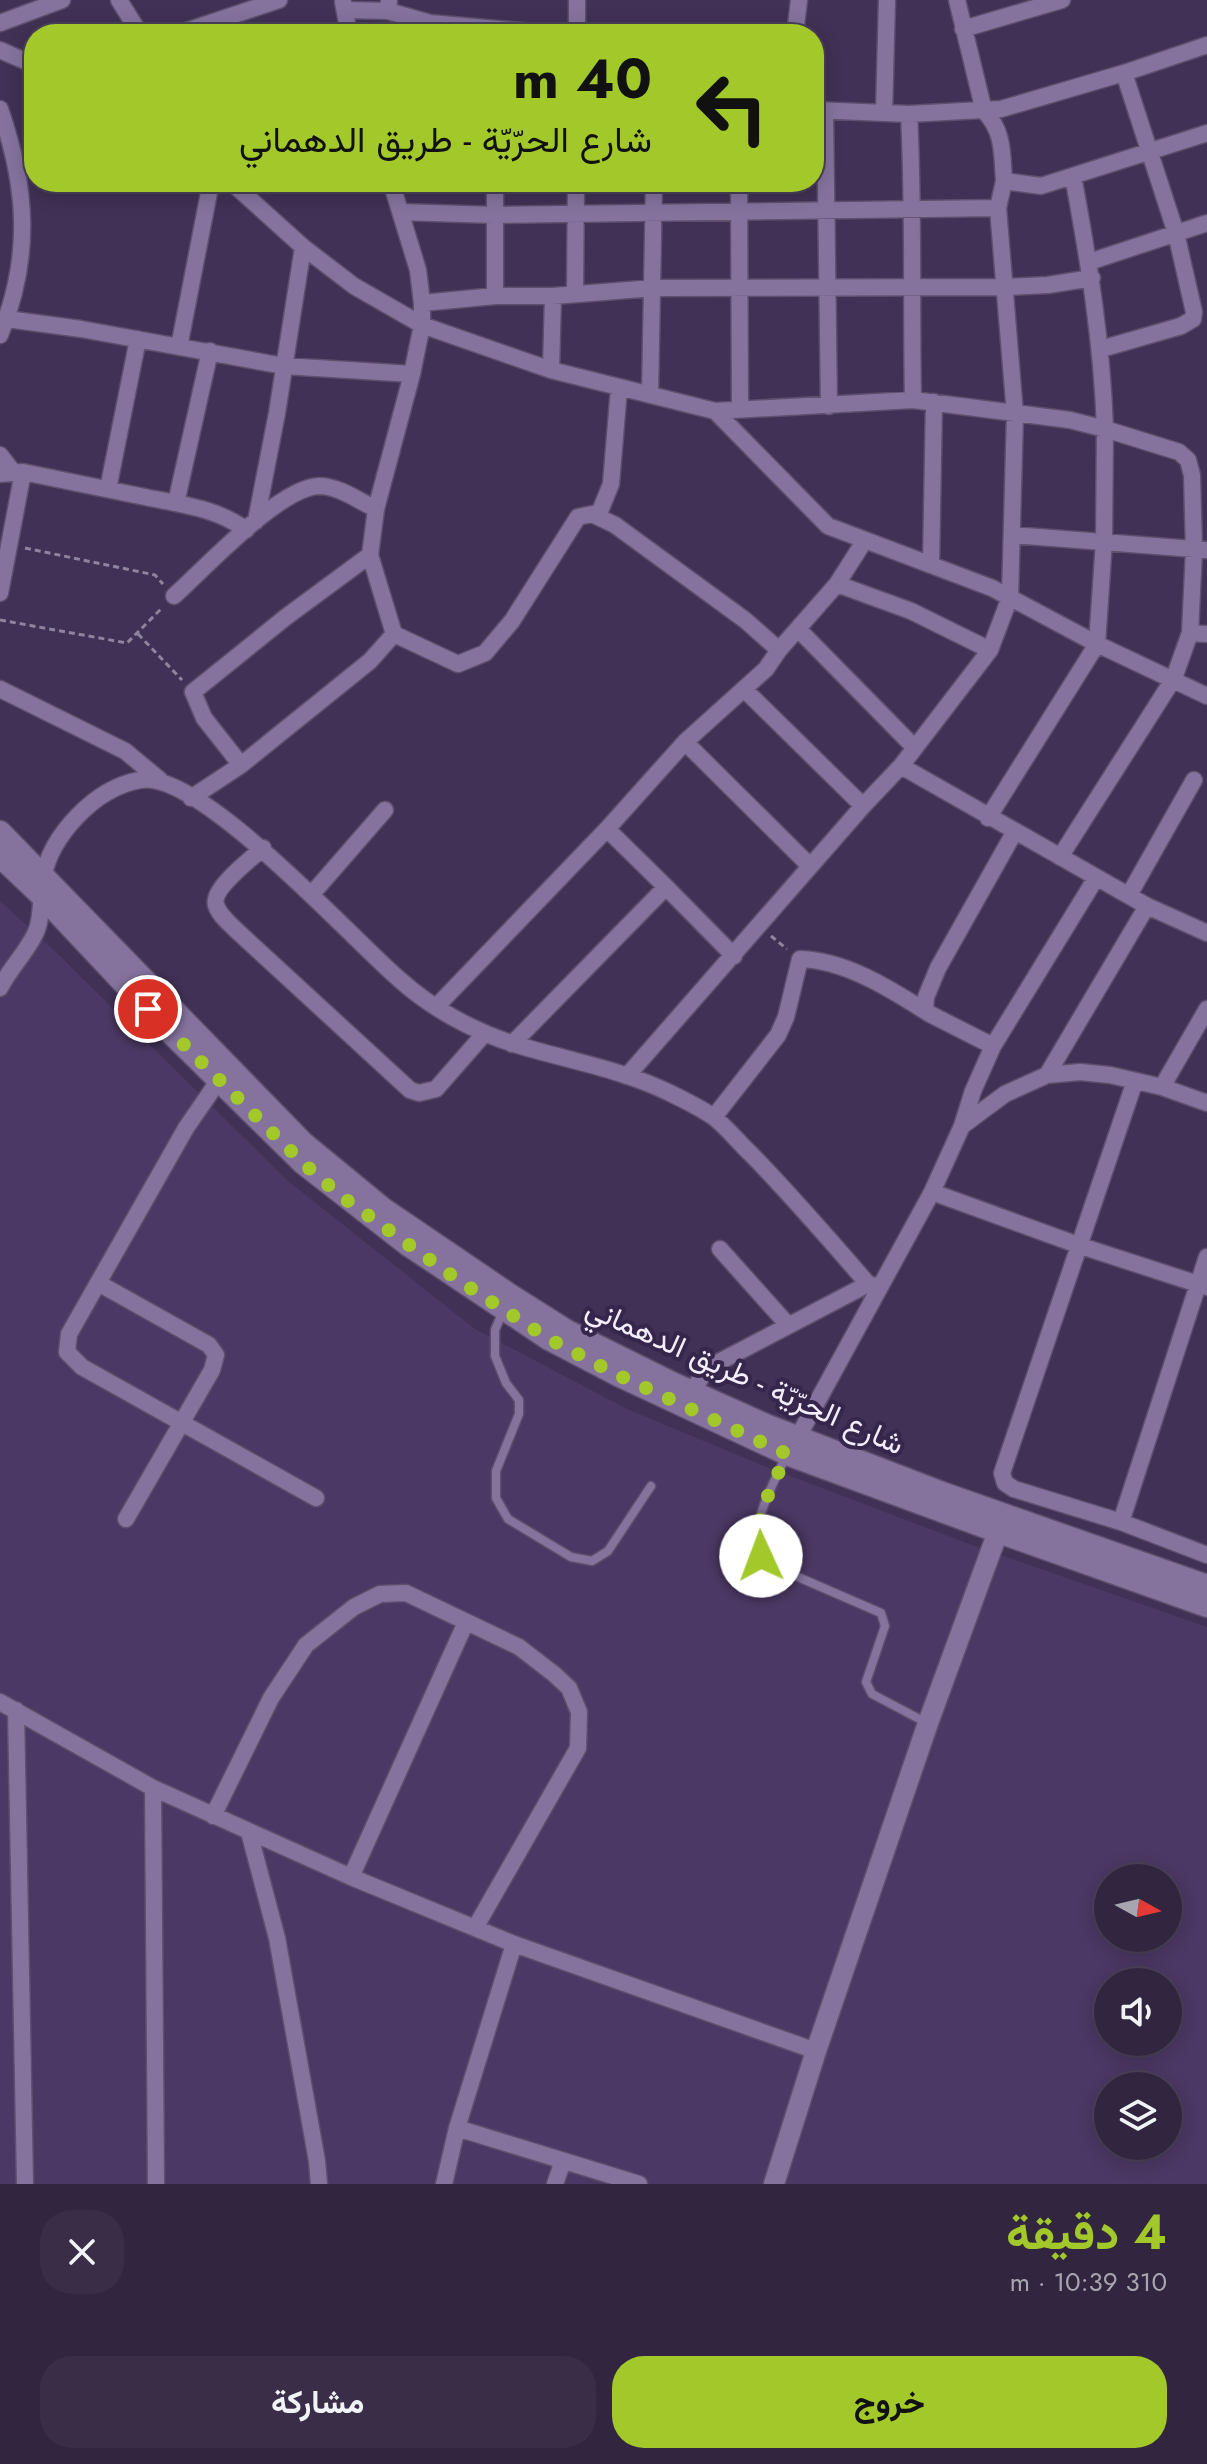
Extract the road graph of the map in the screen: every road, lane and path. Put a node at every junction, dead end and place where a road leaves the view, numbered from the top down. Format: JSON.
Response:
{"nodes":[{"id":1,"x":62,"y":0,"type":"edge"},
{"id":2,"x":119,"y":0,"type":"edge"},
{"id":3,"x":279,"y":0,"type":"edge"},
{"id":4,"x":577,"y":0,"type":"edge"},
{"id":5,"x":799,"y":0,"type":"edge"},
{"id":6,"x":887,"y":0,"type":"edge"},
{"id":7,"x":957,"y":0,"type":"edge"},
{"id":8,"x":1062,"y":0,"type":"edge"},
{"id":9,"x":344,"y":5,"type":"edge"},
{"id":10,"x":389,"y":5,"type":"edge"},
{"id":11,"x":0,"y":23,"type":"edge"},
{"id":12,"x":134,"y":24,"type":"edge"},
{"id":13,"x":207,"y":24,"type":"edge"},
{"id":14,"x":438,"y":24,"type":"edge"},
{"id":15,"x":577,"y":24,"type":"edge"},
{"id":16,"x":796,"y":24,"type":"edge"},
{"id":17,"x":963,"y":29,"type":"junction"},
{"id":18,"x":1207,"y":45,"type":"edge"},
{"id":19,"x":0,"y":50,"type":"edge"},
{"id":20,"x":24,"y":61,"type":"edge"},
{"id":21,"x":1124,"y":73,"type":"junction"},
{"id":22,"x":0,"y":109,"type":"edge"},
{"id":23,"x":824,"y":111,"type":"edge"},
{"id":24,"x":984,"y":111,"type":"junction"},
{"id":25,"x":884,"y":113,"type":"junction"},
{"id":26,"x":909,"y":114,"type":"junction"},
{"id":27,"x":1207,"y":133,"type":"edge"},
{"id":28,"x":1148,"y":152,"type":"junction"},
{"id":29,"x":824,"y":173,"type":"edge"},
{"id":30,"x":1073,"y":176,"type":"junction"},
{"id":31,"x":1004,"y":181,"type":"junction"},
{"id":32,"x":209,"y":192,"type":"edge"},
{"id":33,"x":242,"y":192,"type":"edge"},
{"id":34,"x":394,"y":192,"type":"edge"},
{"id":35,"x":495,"y":192,"type":"edge"},
{"id":36,"x":576,"y":192,"type":"edge"},
{"id":37,"x":654,"y":192,"type":"edge"},
{"id":38,"x":740,"y":192,"type":"edge"},
{"id":39,"x":913,"y":208,"type":"junction"},
{"id":40,"x":998,"y":208,"type":"junction"},
{"id":41,"x":827,"y":210,"type":"junction"},
{"id":42,"x":401,"y":212,"type":"junction"},
{"id":43,"x":577,"y":212,"type":"junction"},
{"id":44,"x":741,"y":212,"type":"junction"},
{"id":45,"x":654,"y":213,"type":"junction"},
{"id":46,"x":495,"y":215,"type":"junction"},
{"id":47,"x":1207,"y":223,"type":"edge"},
{"id":48,"x":1176,"y":233,"type":"junction"},
{"id":49,"x":303,"y":247,"type":"junction"},
{"id":50,"x":1091,"y":270,"type":"junction"},
{"id":51,"x":826,"y":286,"type":"junction"},
{"id":52,"x":910,"y":287,"type":"junction"},
{"id":53,"x":1005,"y":287,"type":"junction"},
{"id":54,"x":654,"y":288,"type":"junction"},
{"id":55,"x":741,"y":289,"type":"junction"},
{"id":56,"x":575,"y":294,"type":"junction"},
{"id":57,"x":495,"y":296,"type":"junction"},
{"id":58,"x":553,"y":296,"type":"junction"},
{"id":59,"x":422,"y":303,"type":"junction"},
{"id":60,"x":7,"y":319,"type":"junction"},
{"id":61,"x":422,"y":325,"type":"junction"},
{"id":62,"x":0,"y":335,"type":"edge"},
{"id":63,"x":138,"y":339,"type":"junction"},
{"id":64,"x":179,"y":347,"type":"junction"},
{"id":65,"x":1101,"y":349,"type":"junction"},
{"id":66,"x":210,"y":351,"type":"junction"},
{"id":67,"x":284,"y":366,"type":"junction"},
{"id":68,"x":551,"y":370,"type":"junction"},
{"id":69,"x":412,"y":374,"type":"junction"},
{"id":70,"x":619,"y":388,"type":"junction"},
{"id":71,"x":650,"y":395,"type":"junction"},
{"id":72,"x":913,"y":400,"type":"junction"},
{"id":73,"x":934,"y":402,"type":"junction"},
{"id":74,"x":829,"y":406,"type":"junction"},
{"id":75,"x":740,"y":409,"type":"junction"},
{"id":76,"x":715,"y":411,"type":"junction"},
{"id":77,"x":1015,"y":414,"type":"junction"},
{"id":78,"x":1105,"y":429,"type":"junction"},
{"id":79,"x":0,"y":455,"type":"edge"},
{"id":80,"x":12,"y":473,"type":"edge"},
{"id":81,"x":108,"y":489,"type":"junction"},
{"id":82,"x":176,"y":503,"type":"junction"},
{"id":83,"x":376,"y":509,"type":"junction"},
{"id":84,"x":598,"y":516,"type":"junction"},
{"id":85,"x":251,"y":526,"type":"junction"},
{"id":86,"x":1012,"y":535,"type":"junction"},
{"id":87,"x":865,"y":540,"type":"junction"},
{"id":88,"x":1104,"y":541,"type":"junction"},
{"id":89,"x":10,"y":545,"type":"junction"},
{"id":90,"x":1201,"y":550,"type":"edge"},
{"id":91,"x":370,"y":555,"type":"junction"},
{"id":92,"x":931,"y":565,"type":"junction"},
{"id":93,"x":837,"y":584,"type":"junction"},
{"id":94,"x":0,"y":593,"type":"edge"},
{"id":95,"x":174,"y":596,"type":"junction"},
{"id":96,"x":1010,"y":597,"type":"junction"},
{"id":97,"x":0,"y":620,"type":"edge"},
{"id":98,"x":799,"y":630,"type":"junction"},
{"id":99,"x":1198,"y":633,"type":"edge"},
{"id":100,"x":138,"y":634,"type":"junction"},
{"id":101,"x":394,"y":634,"type":"junction"},
{"id":102,"x":1097,"y":644,"type":"junction"},
{"id":103,"x":779,"y":650,"type":"junction"},
{"id":104,"x":990,"y":650,"type":"junction"},
{"id":105,"x":1174,"y":678,"type":"junction"},
{"id":106,"x":0,"y":689,"type":"edge"},
{"id":107,"x":745,"y":690,"type":"junction"},
{"id":108,"x":193,"y":692,"type":"junction"},
{"id":109,"x":1207,"y":696,"type":"edge"},
{"id":110,"x":685,"y":742,"type":"junction"},
{"id":111,"x":915,"y":748,"type":"junction"},
{"id":112,"x":241,"y":765,"type":"junction"},
{"id":113,"x":901,"y":766,"type":"junction"},
{"id":114,"x":160,"y":780,"type":"junction"},
{"id":115,"x":1194,"y":780,"type":"dead end"},
{"id":116,"x":191,"y":798,"type":"junction"},
{"id":117,"x":863,"y":806,"type":"junction"},
{"id":118,"x":385,"y":810,"type":"dead end"},
{"id":119,"x":988,"y":818,"type":"junction"},
{"id":120,"x":607,"y":829,"type":"junction"},
{"id":121,"x":0,"y":832,"type":"edge"},
{"id":122,"x":1014,"y":833,"type":"junction"},
{"id":123,"x":263,"y":848,"type":"junction"},
{"id":124,"x":0,"y":856,"type":"edge"},
{"id":125,"x":1060,"y":857,"type":"junction"},
{"id":126,"x":810,"y":866,"type":"junction"},
{"id":127,"x":1096,"y":878,"type":"junction"},
{"id":128,"x":42,"y":886,"type":"junction"},
{"id":129,"x":666,"y":887,"type":"junction"},
{"id":130,"x":311,"y":895,"type":"junction"},
{"id":131,"x":1129,"y":895,"type":"junction"},
{"id":132,"x":1147,"y":906,"type":"junction"},
{"id":133,"x":758,"y":926,"type":"junction"},
{"id":134,"x":1207,"y":933,"type":"edge"},
{"id":135,"x":734,"y":956,"type":"junction"},
{"id":136,"x":800,"y":959,"type":"junction"},
{"id":137,"x":0,"y":988,"type":"edge"},
{"id":138,"x":436,"y":1007,"type":"junction"},
{"id":139,"x":1207,"y":1009,"type":"edge"},
{"id":140,"x":925,"y":1011,"type":"junction"},
{"id":141,"x":485,"y":1033,"type":"junction"},
{"id":142,"x":512,"y":1044,"type":"junction"},
{"id":143,"x":993,"y":1046,"type":"junction"},
{"id":144,"x":1047,"y":1075,"type":"junction"},
{"id":145,"x":627,"y":1076,"type":"junction"},
{"id":146,"x":219,"y":1080,"type":"junction"},
{"id":147,"x":1135,"y":1081,"type":"junction"},
{"id":148,"x":1162,"y":1087,"type":"junction"},
{"id":149,"x":1207,"y":1103,"type":"edge"},
{"id":150,"x":714,"y":1117,"type":"junction"},
{"id":151,"x":962,"y":1126,"type":"junction"},
{"id":152,"x":932,"y":1192,"type":"junction"},
{"id":153,"x":1078,"y":1245,"type":"junction"},
{"id":154,"x":720,"y":1249,"type":"dead end"},
{"id":155,"x":1207,"y":1257,"type":"edge"},
{"id":156,"x":100,"y":1284,"type":"junction"},
{"id":157,"x":1202,"y":1285,"type":"edge"},
{"id":158,"x":874,"y":1286,"type":"junction"},
{"id":159,"x":506,"y":1303,"type":"junction"},
{"id":160,"x":788,"y":1325,"type":"junction"},
{"id":161,"x":692,"y":1392,"type":"junction"},
{"id":162,"x":182,"y":1423,"type":"junction"},
{"id":163,"x":793,"y":1445,"type":"junction"},
{"id":164,"x":651,"y":1486,"type":"dead end"},
{"id":165,"x":316,"y":1498,"type":"dead end"},
{"id":166,"x":126,"y":1519,"type":"dead end"},
{"id":167,"x":1121,"y":1522,"type":"junction"},
{"id":168,"x":1002,"y":1523,"type":"junction"},
{"id":169,"x":1207,"y":1555,"type":"edge"},
{"id":170,"x":1207,"y":1586,"type":"edge"},
{"id":171,"x":1207,"y":1606,"type":"edge"},
{"id":172,"x":466,"y":1622,"type":"junction"},
{"id":173,"x":0,"y":1702,"type":"edge"},
{"id":174,"x":16,"y":1710,"type":"junction"},
{"id":175,"x":928,"y":1723,"type":"junction"},
{"id":176,"x":153,"y":1788,"type":"junction"},
{"id":177,"x":213,"y":1816,"type":"junction"},
{"id":178,"x":249,"y":1832,"type":"junction"},
{"id":179,"x":351,"y":1877,"type":"junction"},
{"id":180,"x":475,"y":1928,"type":"junction"},
{"id":181,"x":514,"y":1944,"type":"junction"},
{"id":182,"x":816,"y":2051,"type":"junction"},
{"id":183,"x":457,"y":2128,"type":"junction"},
{"id":184,"x":563,"y":2161,"type":"junction"},
{"id":185,"x":25,"y":2184,"type":"edge"},
{"id":186,"x":156,"y":2184,"type":"edge"},
{"id":187,"x":319,"y":2184,"type":"edge"},
{"id":188,"x":444,"y":2184,"type":"edge"},
{"id":189,"x":555,"y":2184,"type":"edge"},
{"id":190,"x":639,"y":2184,"type":"edge"},
{"id":191,"x":774,"y":2184,"type":"edge"}],
"edges":[{"from":1,"to":11,"type":"street"},
{"from":2,"to":12,"type":"street"},
{"from":3,"to":13,"type":"street"},
{"from":4,"to":15,"type":"street"},
{"from":5,"to":16,"type":"street"},
{"from":6,"to":25,"type":"street"},
{"from":7,"to":17,"type":"street"},
{"from":8,"to":17,"type":"street"},
{"from":9,"to":10,"type":"street"},
{"from":10,"to":14,"type":"street"},
{"from":17,"to":24,"type":"street"},
{"from":18,"to":21,"type":"street"},
{"from":19,"to":20,"type":"street"},
{"from":21,"to":24,"type":"street"},
{"from":21,"to":28,"type":"street"},
{"from":22,"to":60,"type":"street"},
{"from":23,"to":25,"type":"street"},
{"from":24,"to":26,"type":"street"},
{"from":24,"to":31,"type":"street"},
{"from":25,"to":26,"type":"street"},
{"from":26,"to":39,"type":"street"},
{"from":27,"to":28,"type":"street"},
{"from":28,"to":30,"type":"street"},
{"from":28,"to":48,"type":"street"},
{"from":29,"to":41,"type":"street"},
{"from":30,"to":31,"type":"street"},
{"from":30,"to":50,"type":"street"},
{"from":31,"to":40,"type":"street"},
{"from":32,"to":64,"type":"street"},
{"from":33,"to":49,"type":"street"},
{"from":34,"to":42,"type":"street"},
{"from":35,"to":46,"type":"street"},
{"from":36,"to":43,"type":"street"},
{"from":37,"to":45,"type":"street"},
{"from":38,"to":44,"type":"street"},
{"from":39,"to":40,"type":"street"},
{"from":39,"to":41,"type":"street"},
{"from":39,"to":52,"type":"street"},
{"from":40,"to":53,"type":"street"},
{"from":41,"to":44,"type":"street"},
{"from":41,"to":51,"type":"street"},
{"from":42,"to":46,"type":"street"},
{"from":42,"to":59,"type":"street"},
{"from":43,"to":45,"type":"street"},
{"from":43,"to":46,"type":"street"},
{"from":43,"to":56,"type":"street"},
{"from":44,"to":45,"type":"street"},
{"from":44,"to":55,"type":"street"},
{"from":45,"to":54,"type":"street"},
{"from":46,"to":57,"type":"street"},
{"from":47,"to":48,"type":"street"},
{"from":48,"to":50,"type":"street"},
{"from":48,"to":65,"type":"street"},
{"from":49,"to":61,"type":"street"},
{"from":49,"to":67,"type":"street"},
{"from":50,"to":53,"type":"street"},
{"from":50,"to":65,"type":"street"},
{"from":51,"to":52,"type":"street"},
{"from":51,"to":55,"type":"street"},
{"from":51,"to":74,"type":"street"},
{"from":52,"to":53,"type":"street"},
{"from":52,"to":72,"type":"street"},
{"from":53,"to":77,"type":"street"},
{"from":54,"to":55,"type":"street"},
{"from":54,"to":56,"type":"street"},
{"from":54,"to":71,"type":"street"},
{"from":55,"to":75,"type":"street"},
{"from":56,"to":58,"type":"street"},
{"from":57,"to":58,"type":"street"},
{"from":57,"to":59,"type":"street"},
{"from":58,"to":68,"type":"street"},
{"from":59,"to":61,"type":"street"},
{"from":60,"to":62,"type":"street"},
{"from":60,"to":63,"type":"street"},
{"from":61,"to":68,"type":"street"},
{"from":61,"to":69,"type":"street"},
{"from":63,"to":64,"type":"street"},
{"from":63,"to":81,"type":"street"},
{"from":64,"to":66,"type":"street"},
{"from":65,"to":78,"type":"street"},
{"from":66,"to":67,"type":"street"},
{"from":66,"to":82,"type":"street"},
{"from":67,"to":69,"type":"street"},
{"from":67,"to":85,"type":"street"},
{"from":68,"to":70,"type":"street"},
{"from":69,"to":83,"type":"street"},
{"from":70,"to":71,"type":"street"},
{"from":70,"to":84,"type":"street"},
{"from":71,"to":76,"type":"street"},
{"from":72,"to":73,"type":"street"},
{"from":72,"to":74,"type":"street"},
{"from":73,"to":77,"type":"street"},
{"from":73,"to":92,"type":"street"},
{"from":74,"to":75,"type":"street"},
{"from":75,"to":76,"type":"street"},
{"from":76,"to":87,"type":"street"},
{"from":77,"to":78,"type":"street"},
{"from":77,"to":86,"type":"street"},
{"from":78,"to":88,"type":"street"},
{"from":78,"to":90,"type":"street"},
{"from":79,"to":80,"type":"street"},
{"from":80,"to":81,"type":"street"},
{"from":80,"to":89,"type":"street"},
{"from":81,"to":82,"type":"street"},
{"from":82,"to":85,"type":"street"},
{"from":83,"to":85,"type":"street"},
{"from":83,"to":91,"type":"street"},
{"from":84,"to":101,"type":"street"},
{"from":84,"to":103,"type":"street"},
{"from":85,"to":95,"type":"street"},
{"from":86,"to":88,"type":"street"},
{"from":86,"to":96,"type":"street"},
{"from":87,"to":92,"type":"street"},
{"from":87,"to":93,"type":"street"},
{"from":88,"to":90,"type":"street"},
{"from":88,"to":102,"type":"street"},
{"from":89,"to":94,"type":"street"},
{"from":89,"to":95,"type":"path"},
{"from":90,"to":99,"type":"street"},
{"from":91,"to":101,"type":"street"},
{"from":91,"to":108,"type":"street"},
{"from":92,"to":96,"type":"street"},
{"from":93,"to":98,"type":"street"},
{"from":93,"to":104,"type":"street"},
{"from":95,"to":100,"type":"path"},
{"from":96,"to":102,"type":"street"},
{"from":96,"to":104,"type":"street"},
{"from":97,"to":100,"type":"path"},
{"from":98,"to":103,"type":"street"},
{"from":98,"to":111,"type":"street"},
{"from":99,"to":105,"type":"street"},
{"from":100,"to":108,"type":"path"},
{"from":101,"to":112,"type":"street"},
{"from":102,"to":105,"type":"street"},
{"from":102,"to":119,"type":"street"},
{"from":103,"to":107,"type":"street"},
{"from":104,"to":111,"type":"street"},
{"from":105,"to":109,"type":"street"},
{"from":105,"to":125,"type":"street"},
{"from":106,"to":114,"type":"street"},
{"from":107,"to":110,"type":"street"},
{"from":107,"to":117,"type":"street"},
{"from":108,"to":112,"type":"street"},
{"from":110,"to":120,"type":"street"},
{"from":110,"to":126,"type":"street"},
{"from":111,"to":113,"type":"street"},
{"from":112,"to":116,"type":"street"},
{"from":113,"to":117,"type":"street"},
{"from":113,"to":119,"type":"street"},
{"from":114,"to":116,"type":"street"},
{"from":114,"to":128,"type":"street"},
{"from":115,"to":131,"type":"street"},
{"from":116,"to":123,"type":"street"},
{"from":117,"to":126,"type":"street"},
{"from":118,"to":130,"type":"street"},
{"from":119,"to":122,"type":"street"},
{"from":120,"to":129,"type":"street"},
{"from":120,"to":138,"type":"street"},
{"from":121,"to":128,"type":"main road","name":"شارع الحرّيّة - طريق الدهماني"},
{"from":122,"to":125,"type":"street"},
{"from":122,"to":140,"type":"street"},
{"from":123,"to":130,"type":"street"},
{"from":123,"to":141,"type":"street"},
{"from":124,"to":128,"type":"main road","name":"شارع الحرّيّة - طريق الدهماني"},
{"from":125,"to":127,"type":"street"},
{"from":126,"to":133,"type":"street"},
{"from":127,"to":131,"type":"street"},
{"from":127,"to":143,"type":"street"},
{"from":128,"to":137,"type":"street"},
{"from":128,"to":146,"type":"main road","name":"شارع الحرّيّة - طريق الدهماني"},
{"from":128,"to":159,"type":"main road","name":"شارع الحرّيّة - طريق الدهماني"},
{"from":129,"to":135,"type":"street"},
{"from":129,"to":142,"type":"street"},
{"from":130,"to":138,"type":"street"},
{"from":131,"to":132,"type":"street"},
{"from":132,"to":134,"type":"street"},
{"from":132,"to":144,"type":"street"},
{"from":133,"to":135,"type":"street"},
{"from":133,"to":136,"type":"path"},
{"from":135,"to":145,"type":"street"},
{"from":136,"to":140,"type":"street"},
{"from":136,"to":150,"type":"street"},
{"from":138,"to":141,"type":"street"},
{"from":139,"to":148,"type":"street"},
{"from":140,"to":143,"type":"street"},
{"from":141,"to":142,"type":"street"},
{"from":142,"to":145,"type":"street"},
{"from":143,"to":151,"type":"street"},
{"from":144,"to":147,"type":"street"},
{"from":144,"to":151,"type":"street"},
{"from":145,"to":150,"type":"street"},
{"from":146,"to":156,"type":"street"},
{"from":146,"to":159,"type":"main road","name":"شارع الحرّيّة - طريق الدهماني"},
{"from":147,"to":148,"type":"street"},
{"from":147,"to":153,"type":"street"},
{"from":148,"to":149,"type":"street"},
{"from":150,"to":158,"type":"street"},
{"from":151,"to":152,"type":"street"},
{"from":152,"to":153,"type":"street"},
{"from":152,"to":158,"type":"street"},
{"from":153,"to":157,"type":"street"},
{"from":153,"to":167,"type":"street"},
{"from":154,"to":160,"type":"street"},
{"from":155,"to":157,"type":"street"},
{"from":156,"to":162,"type":"street"},
{"from":156,"to":162,"type":"street"},
{"from":157,"to":167,"type":"street"},
{"from":158,"to":160,"type":"street"},
{"from":158,"to":163,"type":"street"},
{"from":159,"to":161,"type":"main road","name":"شارع الحرّيّة - طريق الدهماني"},
{"from":159,"to":163,"type":"main road","name":"شارع الحرّيّة - طريق الدهماني"},
{"from":159,"to":164,"type":"lane"},
{"from":160,"to":161,"type":"street"},
{"from":161,"to":163,"type":"main road","name":"شارع الحرّيّة - طريق الدهماني"},
{"from":162,"to":165,"type":"street"},
{"from":162,"to":166,"type":"street"},
{"from":163,"to":168,"type":"main road","name":"شارع الحرّيّة - طريق الدهماني"},
{"from":163,"to":175,"type":"lane"},
{"from":167,"to":169,"type":"street"},
{"from":168,"to":170,"type":"main road","name":"شارع الحرّيّة - طريق الدهماني"},
{"from":168,"to":171,"type":"main road","name":"شارع الحرّيّة - طريق الدهماني"},
{"from":168,"to":175,"type":"street"},
{"from":172,"to":177,"type":"street"},
{"from":172,"to":179,"type":"street"},
{"from":172,"to":180,"type":"street"},
{"from":173,"to":174,"type":"street"},
{"from":174,"to":176,"type":"street"},
{"from":174,"to":185,"type":"street"},
{"from":175,"to":182,"type":"street"},
{"from":176,"to":177,"type":"street"},
{"from":176,"to":186,"type":"street"},
{"from":177,"to":178,"type":"street"},
{"from":178,"to":179,"type":"street"},
{"from":178,"to":187,"type":"street"},
{"from":179,"to":180,"type":"street"},
{"from":180,"to":181,"type":"street"},
{"from":181,"to":182,"type":"street"},
{"from":181,"to":183,"type":"street"},
{"from":182,"to":191,"type":"street"},
{"from":183,"to":184,"type":"street"},
{"from":183,"to":188,"type":"street"},
{"from":184,"to":189,"type":"street"},
{"from":184,"to":190,"type":"street"}]}
